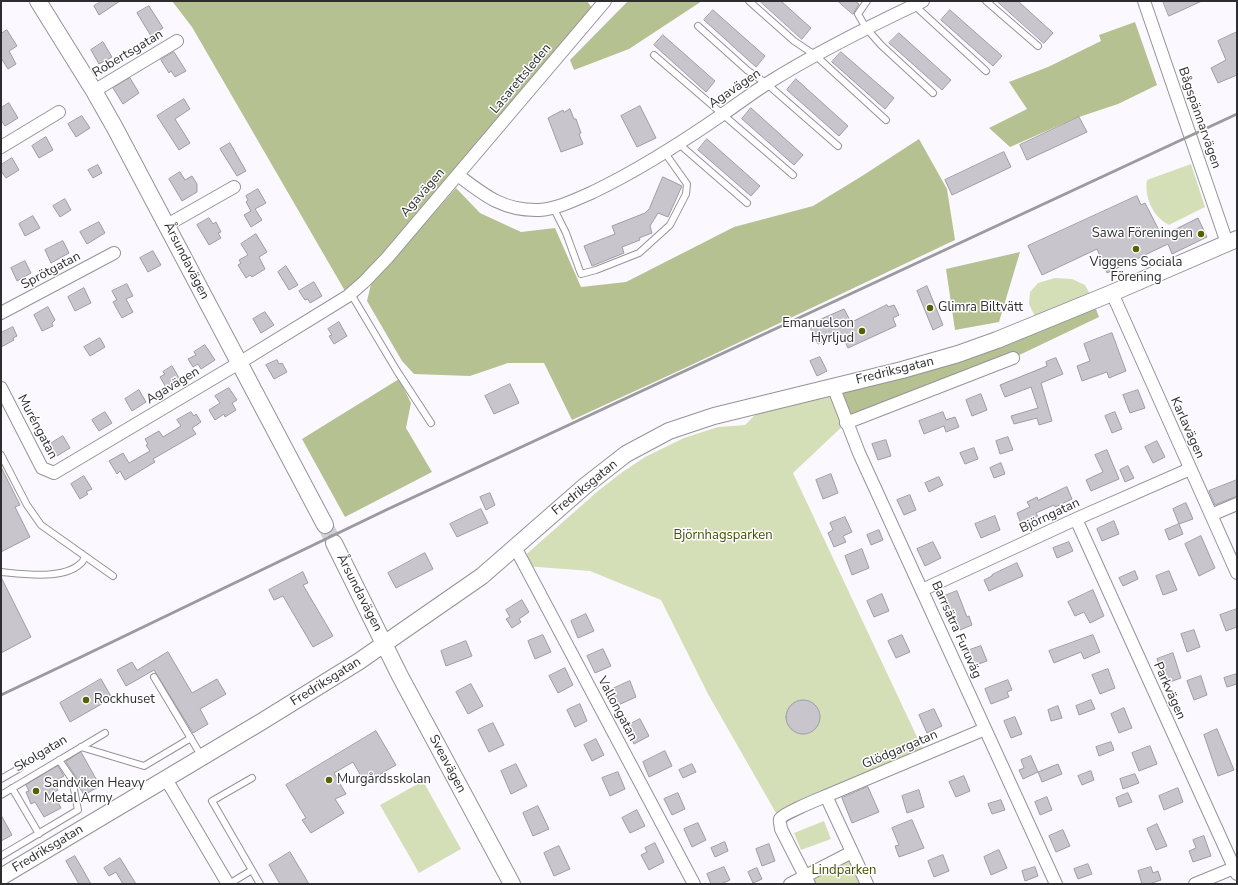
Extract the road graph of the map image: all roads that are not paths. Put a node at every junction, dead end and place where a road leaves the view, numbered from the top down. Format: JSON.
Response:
{"nodes":[{"id":1,"x":38,"y":1,"type":"edge"},
{"id":2,"x":605,"y":1,"type":"edge"},
{"id":3,"x":750,"y":1,"type":"edge"},
{"id":4,"x":867,"y":1,"type":"edge"},
{"id":5,"x":986,"y":1,"type":"edge"},
{"id":6,"x":1144,"y":1,"type":"edge"},
{"id":7,"x":916,"y":2,"type":"edge"},
{"id":8,"x":698,"y":26,"type":"dead end"},
{"id":9,"x":866,"y":28,"type":"junction"},
{"id":10,"x":177,"y":41,"type":"dead end"},
{"id":11,"x":1038,"y":46,"type":"dead end"},
{"id":12,"x":654,"y":55,"type":"dead end"},
{"id":13,"x":815,"y":55,"type":"junction"},
{"id":14,"x":986,"y":71,"type":"dead end"},
{"id":15,"x":767,"y":84,"type":"junction"},
{"id":16,"x":94,"y":91,"type":"junction"},
{"id":17,"x":933,"y":93,"type":"dead end"},
{"id":18,"x":59,"y":112,"type":"dead end"},
{"id":19,"x":723,"y":114,"type":"junction"},
{"id":20,"x":886,"y":120,"type":"dead end"},
{"id":21,"x":679,"y":144,"type":"junction"},
{"id":22,"x":838,"y":146,"type":"dead end"},
{"id":23,"x":1,"y":147,"type":"edge"},
{"id":24,"x":664,"y":153,"type":"junction"},
{"id":25,"x":458,"y":175,"type":"junction"},
{"id":26,"x":793,"y":175,"type":"dead end"},
{"id":27,"x":234,"y":187,"type":"dead end"},
{"id":28,"x":747,"y":204,"type":"dead end"},
{"id":29,"x":553,"y":207,"type":"junction"},
{"id":30,"x":167,"y":225,"type":"junction"},
{"id":31,"x":1232,"y":241,"type":"edge"},
{"id":32,"x":114,"y":253,"type":"dead end"},
{"id":33,"x":1112,"y":293,"type":"junction"},
{"id":34,"x":351,"y":294,"type":"junction"},
{"id":35,"x":1,"y":313,"type":"edge"},
{"id":36,"x":1013,"y":358,"type":"dead end"},
{"id":37,"x":238,"y":363,"type":"junction"},
{"id":38,"x":833,"y":386,"type":"junction"},
{"id":39,"x":1,"y":388,"type":"edge"},
{"id":40,"x":431,"y":423,"type":"dead end"},
{"id":41,"x":846,"y":423,"type":"junction"},
{"id":42,"x":1,"y":455,"type":"edge"},
{"id":43,"x":1190,"y":469,"type":"junction"},
{"id":44,"x":54,"y":473,"type":"joint"},
{"id":45,"x":1237,"y":504,"type":"edge"},
{"id":46,"x":1211,"y":515,"type":"junction"},
{"id":47,"x":1076,"y":518,"type":"junction"},
{"id":48,"x":325,"y":525,"type":"tunnel mouth"},
{"id":49,"x":334,"y":543,"type":"tunnel mouth"},
{"id":50,"x":515,"y":548,"type":"junction"},
{"id":51,"x":85,"y":556,"type":"junction"},
{"id":52,"x":1236,"y":568,"type":"edge"},
{"id":53,"x":1,"y":572,"type":"edge"},
{"id":54,"x":113,"y":576,"type":"dead end"},
{"id":55,"x":922,"y":590,"type":"junction"},
{"id":56,"x":384,"y":644,"type":"junction"},
{"id":57,"x":154,"y":677,"type":"dead end"},
{"id":58,"x":985,"y":729,"type":"junction"},
{"id":59,"x":104,"y":733,"type":"dead end"},
{"id":60,"x":191,"y":738,"type":"junction"},
{"id":61,"x":81,"y":747,"type":"junction"},
{"id":62,"x":202,"y":757,"type":"junction"},
{"id":63,"x":59,"y":760,"type":"junction"},
{"id":64,"x":20,"y":768,"type":"dead end"},
{"id":65,"x":252,"y":778,"type":"dead end"},
{"id":66,"x":1,"y":779,"type":"edge"},
{"id":67,"x":166,"y":779,"type":"junction"},
{"id":68,"x":12,"y":788,"type":"junction"},
{"id":69,"x":1,"y":795,"type":"edge"},
{"id":70,"x":826,"y":796,"type":"junction"},
{"id":71,"x":39,"y":834,"type":"junction"},
{"id":72,"x":852,"y":852,"type":"junction"},
{"id":73,"x":1,"y":856,"type":"edge"},
{"id":74,"x":252,"y":870,"type":"junction"},
{"id":75,"x":1236,"y":871,"type":"edge"},
{"id":76,"x":1,"y":877,"type":"edge"},
{"id":77,"x":807,"y":880,"type":"edge"},
{"id":78,"x":228,"y":884,"type":"edge"},
{"id":79,"x":260,"y":884,"type":"edge"},
{"id":80,"x":512,"y":884,"type":"edge"},
{"id":81,"x":694,"y":884,"type":"edge"},
{"id":82,"x":790,"y":884,"type":"edge"},
{"id":83,"x":867,"y":884,"type":"edge"},
{"id":84,"x":1056,"y":884,"type":"edge"},
{"id":85,"x":1195,"y":884,"type":"edge"}],
"edges":[{"from":1,"to":16,"type":"street","name":"Årsundavägen"},
{"from":2,"to":25,"type":"street","name":"Lasarettsleden"},
{"from":3,"to":13,"type":"lane"},
{"from":4,"to":9,"type":"lane"},
{"from":5,"to":11,"type":"lane"},
{"from":6,"to":31,"type":"street","name":"Bågspännarvägen"},
{"from":7,"to":9,"type":"street","name":"Agavägen"},
{"from":7,"to":14,"type":"lane"},
{"from":8,"to":15,"type":"lane"},
{"from":9,"to":13,"type":"street","name":"Agavägen"},
{"from":9,"to":17,"type":"lane"},
{"from":10,"to":16,"type":"street","name":"Robertsgatan"},
{"from":12,"to":19,"type":"lane"},
{"from":13,"to":15,"type":"street","name":"Agavägen"},
{"from":13,"to":20,"type":"lane"},
{"from":15,"to":19,"type":"street","name":"Agavägen"},
{"from":15,"to":22,"type":"lane"},
{"from":16,"to":30,"type":"street","name":"Årsundavägen"},
{"from":18,"to":23,"type":"street"},
{"from":19,"to":21,"type":"street","name":"Agavägen"},
{"from":19,"to":26,"type":"lane"},
{"from":21,"to":24,"type":"street","name":"Agavägen"},
{"from":21,"to":28,"type":"lane"},
{"from":24,"to":29,"type":"street","name":"Agavägen"},
{"from":24,"to":29,"type":"lane"},
{"from":25,"to":29,"type":"street","name":"Agavägen"},
{"from":25,"to":34,"type":"street","name":"Agavägen"},
{"from":27,"to":30,"type":"street"},
{"from":30,"to":37,"type":"street","name":"Årsundavägen"},
{"from":31,"to":33,"type":"street","name":"Fredriksgatan"},
{"from":32,"to":35,"type":"street","name":"Sprötgatan"},
{"from":33,"to":38,"type":"street","name":"Fredriksgatan"},
{"from":33,"to":43,"type":"street","name":"Karlavägen"},
{"from":34,"to":37,"type":"street","name":"Agavägen"},
{"from":34,"to":40,"type":"lane"},
{"from":36,"to":41,"type":"street","name":"Fredriksgatan"},
{"from":37,"to":44,"type":"street","name":"Agavägen"},
{"from":37,"to":48,"type":"street","name":"Årsundavägen"},
{"from":38,"to":41,"type":"street","name":"Barrsätra Furuväg"},
{"from":38,"to":50,"type":"street","name":"Fredriksgatan"},
{"from":39,"to":44,"type":"street","name":"Muréngatan"},
{"from":41,"to":55,"type":"street","name":"Barrsätra Furuväg"},
{"from":42,"to":51,"type":"lane"},
{"from":43,"to":46,"type":"street","name":"Karlavägen"},
{"from":43,"to":47,"type":"street","name":"Björngatan"},
{"from":45,"to":46,"type":"street"},
{"from":46,"to":52,"type":"street","name":"Karlavägen"},
{"from":47,"to":55,"type":"street","name":"Björngatan"},
{"from":47,"to":75,"type":"street","name":"Parkvägen"},
{"from":49,"to":56,"type":"street","name":"Årsundavägen"},
{"from":50,"to":56,"type":"street","name":"Fredriksgatan"},
{"from":50,"to":81,"type":"street","name":"Vallongatan"},
{"from":51,"to":53,"type":"lane"},
{"from":51,"to":54,"type":"lane"},
{"from":55,"to":58,"type":"street","name":"Barrsätra Furuväg"},
{"from":56,"to":62,"type":"street","name":"Fredriksgatan"},
{"from":56,"to":80,"type":"street","name":"Sveavägen"},
{"from":57,"to":60,"type":"lane"},
{"from":58,"to":70,"type":"street","name":"Glödgargatan"},
{"from":58,"to":84,"type":"street","name":"Barrsätra Furuväg"},
{"from":59,"to":61,"type":"lane"},
{"from":60,"to":61,"type":"lane","name":"Skolgatan"},
{"from":60,"to":62,"type":"lane"},
{"from":61,"to":63,"type":"lane","name":"Skolgatan"},
{"from":62,"to":67,"type":"street","name":"Fredriksgatan"},
{"from":63,"to":68,"type":"lane","name":"Skolgatan"},
{"from":63,"to":71,"type":"lane"},
{"from":64,"to":66,"type":"lane"},
{"from":65,"to":74,"type":"lane"},
{"from":67,"to":76,"type":"street","name":"Fredriksgatan"},
{"from":67,"to":78,"type":"street"},
{"from":68,"to":69,"type":"lane","name":"Skolgatan"},
{"from":68,"to":71,"type":"lane"},
{"from":70,"to":72,"type":"street"},
{"from":70,"to":77,"type":"street"},
{"from":71,"to":73,"type":"lane"},
{"from":72,"to":77,"type":"street"},
{"from":72,"to":83,"type":"street"},
{"from":74,"to":78,"type":"lane"},
{"from":74,"to":79,"type":"lane"},
{"from":75,"to":85,"type":"street"},
{"from":77,"to":82,"type":"street"}]}
